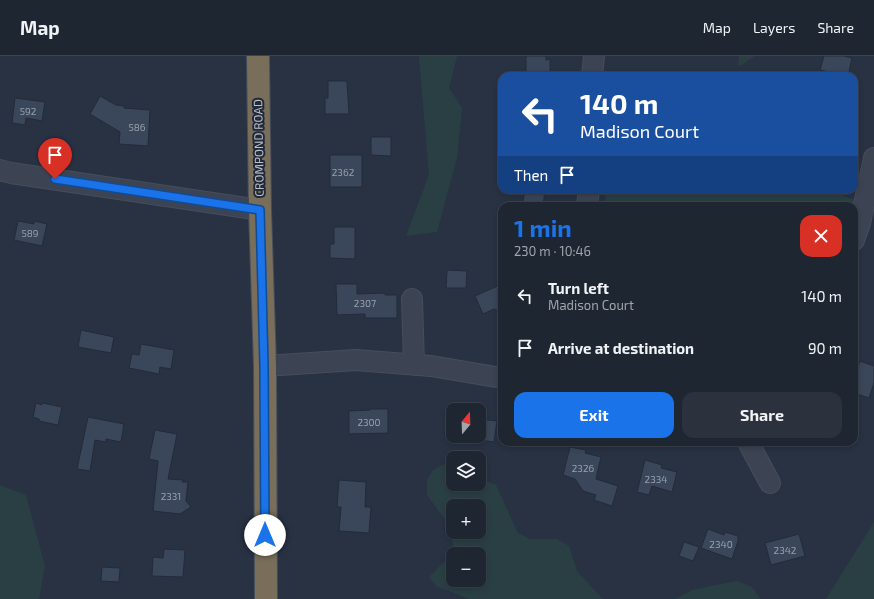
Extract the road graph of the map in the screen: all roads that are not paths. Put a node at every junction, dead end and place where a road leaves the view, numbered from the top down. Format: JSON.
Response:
{"nodes":[{"id":1,"x":258,"y":56,"type":"edge"},
{"id":2,"x":594,"y":56,"type":"edge"},
{"id":3,"x":592,"y":72,"type":"edge"},
{"id":4,"x":874,"y":158,"type":"edge"},
{"id":5,"x":0,"y":170,"type":"edge"},
{"id":6,"x":260,"y":210,"type":"junction"},
{"id":7,"x":858,"y":228,"type":"edge"},
{"id":8,"x":412,"y":299,"type":"dead end"},
{"id":9,"x":414,"y":364,"type":"junction"},
{"id":10,"x":264,"y":366,"type":"junction"},
{"id":11,"x":498,"y":377,"type":"edge"},
{"id":12,"x":750,"y":446,"type":"edge"},
{"id":13,"x":770,"y":483,"type":"dead end"},
{"id":14,"x":266,"y":599,"type":"edge"}],
"edges":[{"from":1,"to":6,"type":"highway","name":"CROMPOND ROAD"},
{"from":2,"to":3,"type":"street"},
{"from":4,"to":7,"type":"street"},
{"from":5,"to":6,"type":"street"},
{"from":6,"to":10,"type":"highway","name":"CROMPOND ROAD"},
{"from":8,"to":9,"type":"street"},
{"from":9,"to":10,"type":"street"},
{"from":9,"to":11,"type":"street"},
{"from":10,"to":14,"type":"highway","name":"CROMPOND ROAD"},
{"from":12,"to":13,"type":"street"}]}
